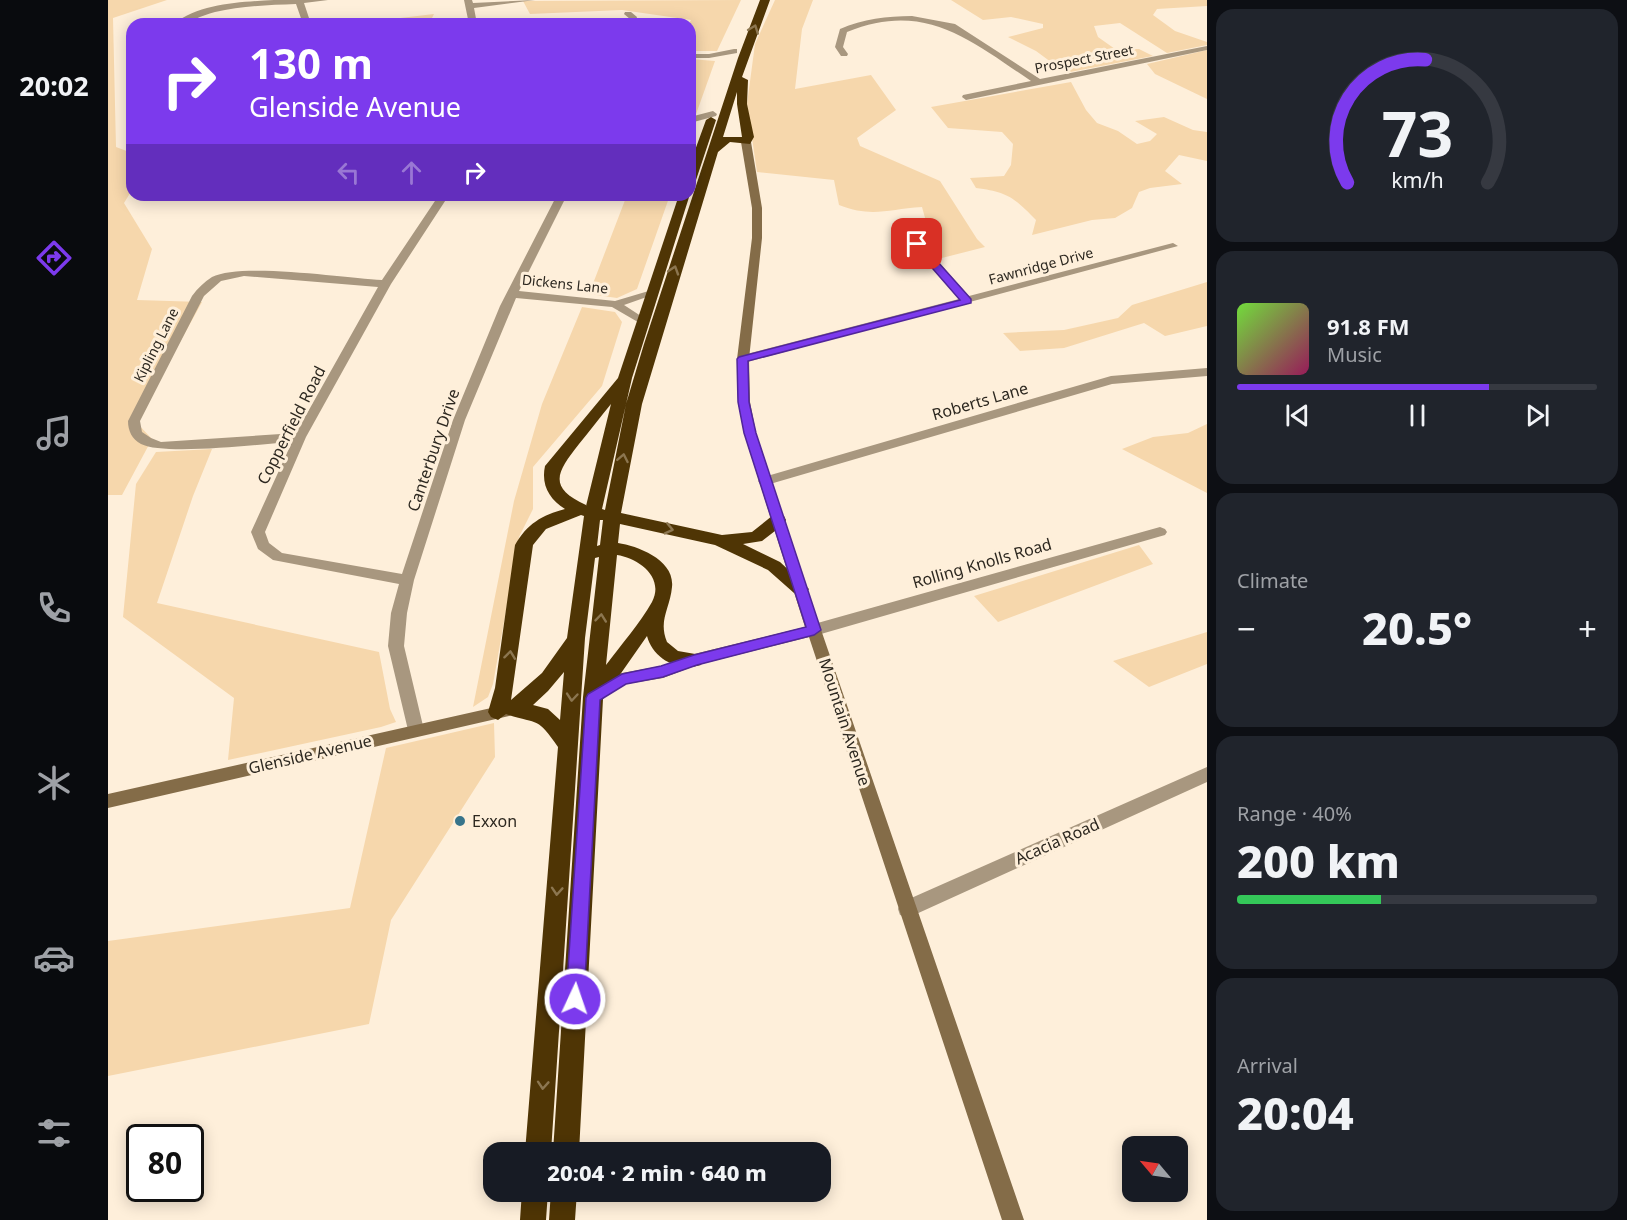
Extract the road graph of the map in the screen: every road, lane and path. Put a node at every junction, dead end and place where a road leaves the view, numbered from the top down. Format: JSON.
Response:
{"nodes":[{"id":1,"x":324,"y":0,"type":"edge"},
{"id":2,"x":531,"y":0,"type":"edge"},
{"id":3,"x":754,"y":0,"type":"edge"},
{"id":4,"x":765,"y":0,"type":"edge"},
{"id":5,"x":248,"y":2,"type":"edge"},
{"id":6,"x":299,"y":2,"type":"edge"},
{"id":7,"x":469,"y":3,"type":"edge"},
{"id":8,"x":628,"y":14,"type":"dead end"},
{"id":9,"x":188,"y":18,"type":"edge"},
{"id":10,"x":305,"y":18,"type":"edge"},
{"id":11,"x":472,"y":18,"type":"edge"},
{"id":12,"x":632,"y":18,"type":"edge"},
{"id":13,"x":1207,"y":48,"type":"edge"},
{"id":14,"x":844,"y":54,"type":"dead end"},
{"id":15,"x":738,"y":55,"type":"junction"},
{"id":16,"x":696,"y":56,"type":"edge"},
{"id":17,"x":709,"y":56,"type":"junction"},
{"id":18,"x":729,"y":63,"type":"junction"},
{"id":19,"x":1038,"y":82,"type":"junction"},
{"id":20,"x":966,"y":97,"type":"dead end"},
{"id":21,"x":716,"y":104,"type":"junction"},
{"id":22,"x":696,"y":117,"type":"edge"},
{"id":23,"x":696,"y":124,"type":"edge"},
{"id":24,"x":707,"y":129,"type":"junction"},
{"id":25,"x":746,"y":141,"type":"junction"},
{"id":26,"x":714,"y":150,"type":"junction"},
{"id":27,"x":696,"y":162,"type":"edge"},
{"id":28,"x":440,"y":201,"type":"edge"},
{"id":29,"x":559,"y":201,"type":"edge"},
{"id":30,"x":683,"y":201,"type":"edge"},
{"id":31,"x":917,"y":244,"type":"dead end"},
{"id":32,"x":1173,"y":246,"type":"dead end"},
{"id":33,"x":385,"y":284,"type":"junction"},
{"id":34,"x":652,"y":293,"type":"junction"},
{"id":35,"x":513,"y":294,"type":"junction"},
{"id":36,"x":967,"y":301,"type":"junction"},
{"id":37,"x":615,"y":304,"type":"junction"},
{"id":38,"x":643,"y":322,"type":"junction"},
{"id":39,"x":742,"y":359,"type":"junction"},
{"id":40,"x":1207,"y":372,"type":"edge"},
{"id":41,"x":625,"y":378,"type":"junction"},
{"id":42,"x":300,"y":437,"type":"junction"},
{"id":43,"x":765,"y":481,"type":"junction"},
{"id":44,"x":587,"y":511,"type":"junction"},
{"id":45,"x":612,"y":516,"type":"junction"},
{"id":46,"x":778,"y":520,"type":"junction"},
{"id":47,"x":1160,"y":532,"type":"dead end"},
{"id":48,"x":720,"y":540,"type":"junction"},
{"id":49,"x":608,"y":549,"type":"junction"},
{"id":50,"x":586,"y":562,"type":"junction"},
{"id":51,"x":407,"y":580,"type":"junction"},
{"id":52,"x":800,"y":589,"type":"junction"},
{"id":53,"x":656,"y":609,"type":"junction"},
{"id":54,"x":814,"y":630,"type":"junction"},
{"id":55,"x":576,"y":638,"type":"junction"},
{"id":56,"x":694,"y":660,"type":"junction"},
{"id":57,"x":593,"y":698,"type":"junction"},
{"id":58,"x":505,"y":710,"type":"junction"},
{"id":59,"x":416,"y":730,"type":"junction"},
{"id":60,"x":568,"y":746,"type":"junction"},
{"id":61,"x":1207,"y":774,"type":"edge"},
{"id":62,"x":108,"y":801,"type":"edge"},
{"id":63,"x":908,"y":909,"type":"junction"},
{"id":64,"x":539,"y":1142,"type":"edge"},
{"id":65,"x":568,"y":1142,"type":"edge"},
{"id":66,"x":534,"y":1202,"type":"edge"},
{"id":67,"x":563,"y":1202,"type":"edge"},
{"id":68,"x":533,"y":1220,"type":"edge"},
{"id":69,"x":562,"y":1220,"type":"edge"},
{"id":70,"x":1013,"y":1220,"type":"edge"}],
"edges":[{"from":1,"to":6,"type":"street"},
{"from":2,"to":7,"type":"street"},
{"from":3,"to":15,"type":"highway"},
{"from":15,"to":4,"type":"highway","one_way":true},
{"from":5,"to":6,"type":"street"},
{"from":5,"to":9,"type":"street"},
{"from":6,"to":10,"type":"street"},
{"from":7,"to":11,"type":"street"},
{"from":8,"to":12,"type":"street"},
{"from":13,"to":19,"type":"street","name":"Prospect Street"},
{"from":14,"to":19,"type":"street"},
{"from":15,"to":17,"type":"street"},
{"from":15,"to":18,"type":"highway"},
{"from":15,"to":25,"type":"highway"},
{"from":15,"to":26,"type":"highway"},
{"from":16,"to":17,"type":"street"},
{"from":17,"to":18,"type":"street"},
{"from":18,"to":21,"type":"highway"},
{"from":19,"to":20,"type":"street","name":"Prospect Street"},
{"from":21,"to":22,"type":"street"},
{"from":21,"to":24,"type":"highway"},
{"from":23,"to":24,"type":"street"},
{"from":24,"to":27,"type":"highway"},
{"from":25,"to":26,"type":"highway"},
{"from":25,"to":39,"type":"street","name":"Mountain Avenue"},
{"from":45,"to":26,"type":"highway","one_way":true},
{"from":28,"to":33,"type":"street","name":"Copperfield Road"},
{"from":29,"to":35,"type":"street","name":"Canterbury Drive"},
{"from":30,"to":34,"type":"highway"},
{"from":31,"to":36,"type":"street"},
{"from":32,"to":36,"type":"street","name":"Fawnridge Drive"},
{"from":33,"to":42,"type":"street","name":"Copperfield Road"},
{"from":33,"to":42,"type":"street","name":"Kipling Lane"},
{"from":34,"to":37,"type":"street","name":"Dickens Lane"},
{"from":34,"to":38,"type":"highway"},
{"from":35,"to":37,"type":"street","name":"Dickens Lane"},
{"from":35,"to":51,"type":"street","name":"Canterbury Drive"},
{"from":36,"to":39,"type":"street","name":"Fawnridge Drive"},
{"from":37,"to":38,"type":"street","name":"Dickens Lane"},
{"from":38,"to":41,"type":"highway"},
{"from":39,"to":43,"type":"street","name":"Mountain Avenue"},
{"from":40,"to":43,"type":"street","name":"Roberts Lane"},
{"from":41,"to":44,"type":"highway"},
{"from":41,"to":44,"type":"highway"},
{"from":42,"to":51,"type":"street","name":"Copperfield Road"},
{"from":43,"to":46,"type":"street","name":"Mountain Avenue"},
{"from":44,"to":45,"type":"highway"},
{"from":44,"to":50,"type":"highway"},
{"from":58,"to":44,"type":"highway","one_way":true},
{"from":45,"to":48,"type":"highway","one_way":true},
{"from":45,"to":49,"type":"highway"},
{"from":46,"to":48,"type":"highway"},
{"from":46,"to":52,"type":"street","name":"Mountain Avenue"},
{"from":47,"to":54,"type":"street","name":"Rolling Knolls Road"},
{"from":48,"to":52,"type":"highway"},
{"from":49,"to":50,"type":"highway"},
{"from":49,"to":53,"type":"highway"},
{"from":57,"to":49,"type":"highway","one_way":true},
{"from":50,"to":55,"type":"highway"},
{"from":51,"to":59,"type":"street","name":"Canterbury Drive"},
{"from":52,"to":54,"type":"street","name":"Mountain Avenue"},
{"from":53,"to":56,"type":"highway"},
{"from":53,"to":57,"type":"highway"},
{"from":54,"to":56,"type":"street"},
{"from":54,"to":63,"type":"street","name":"Mountain Avenue"},
{"from":55,"to":58,"type":"highway"},
{"from":55,"to":60,"type":"highway","one_way":true},
{"from":56,"to":57,"type":"street"},
{"from":57,"to":65,"type":"highway"},
{"from":58,"to":59,"type":"street","name":"Glenside Avenue"},
{"from":58,"to":60,"type":"highway"},
{"from":59,"to":62,"type":"street","name":"Glenside Avenue"},
{"from":60,"to":64,"type":"highway","one_way":true},
{"from":61,"to":63,"type":"street","name":"Acacia Road"},
{"from":63,"to":70,"type":"street","name":"Mountain Avenue"},
{"from":66,"to":68,"type":"highway"},
{"from":67,"to":69,"type":"highway"}]}
